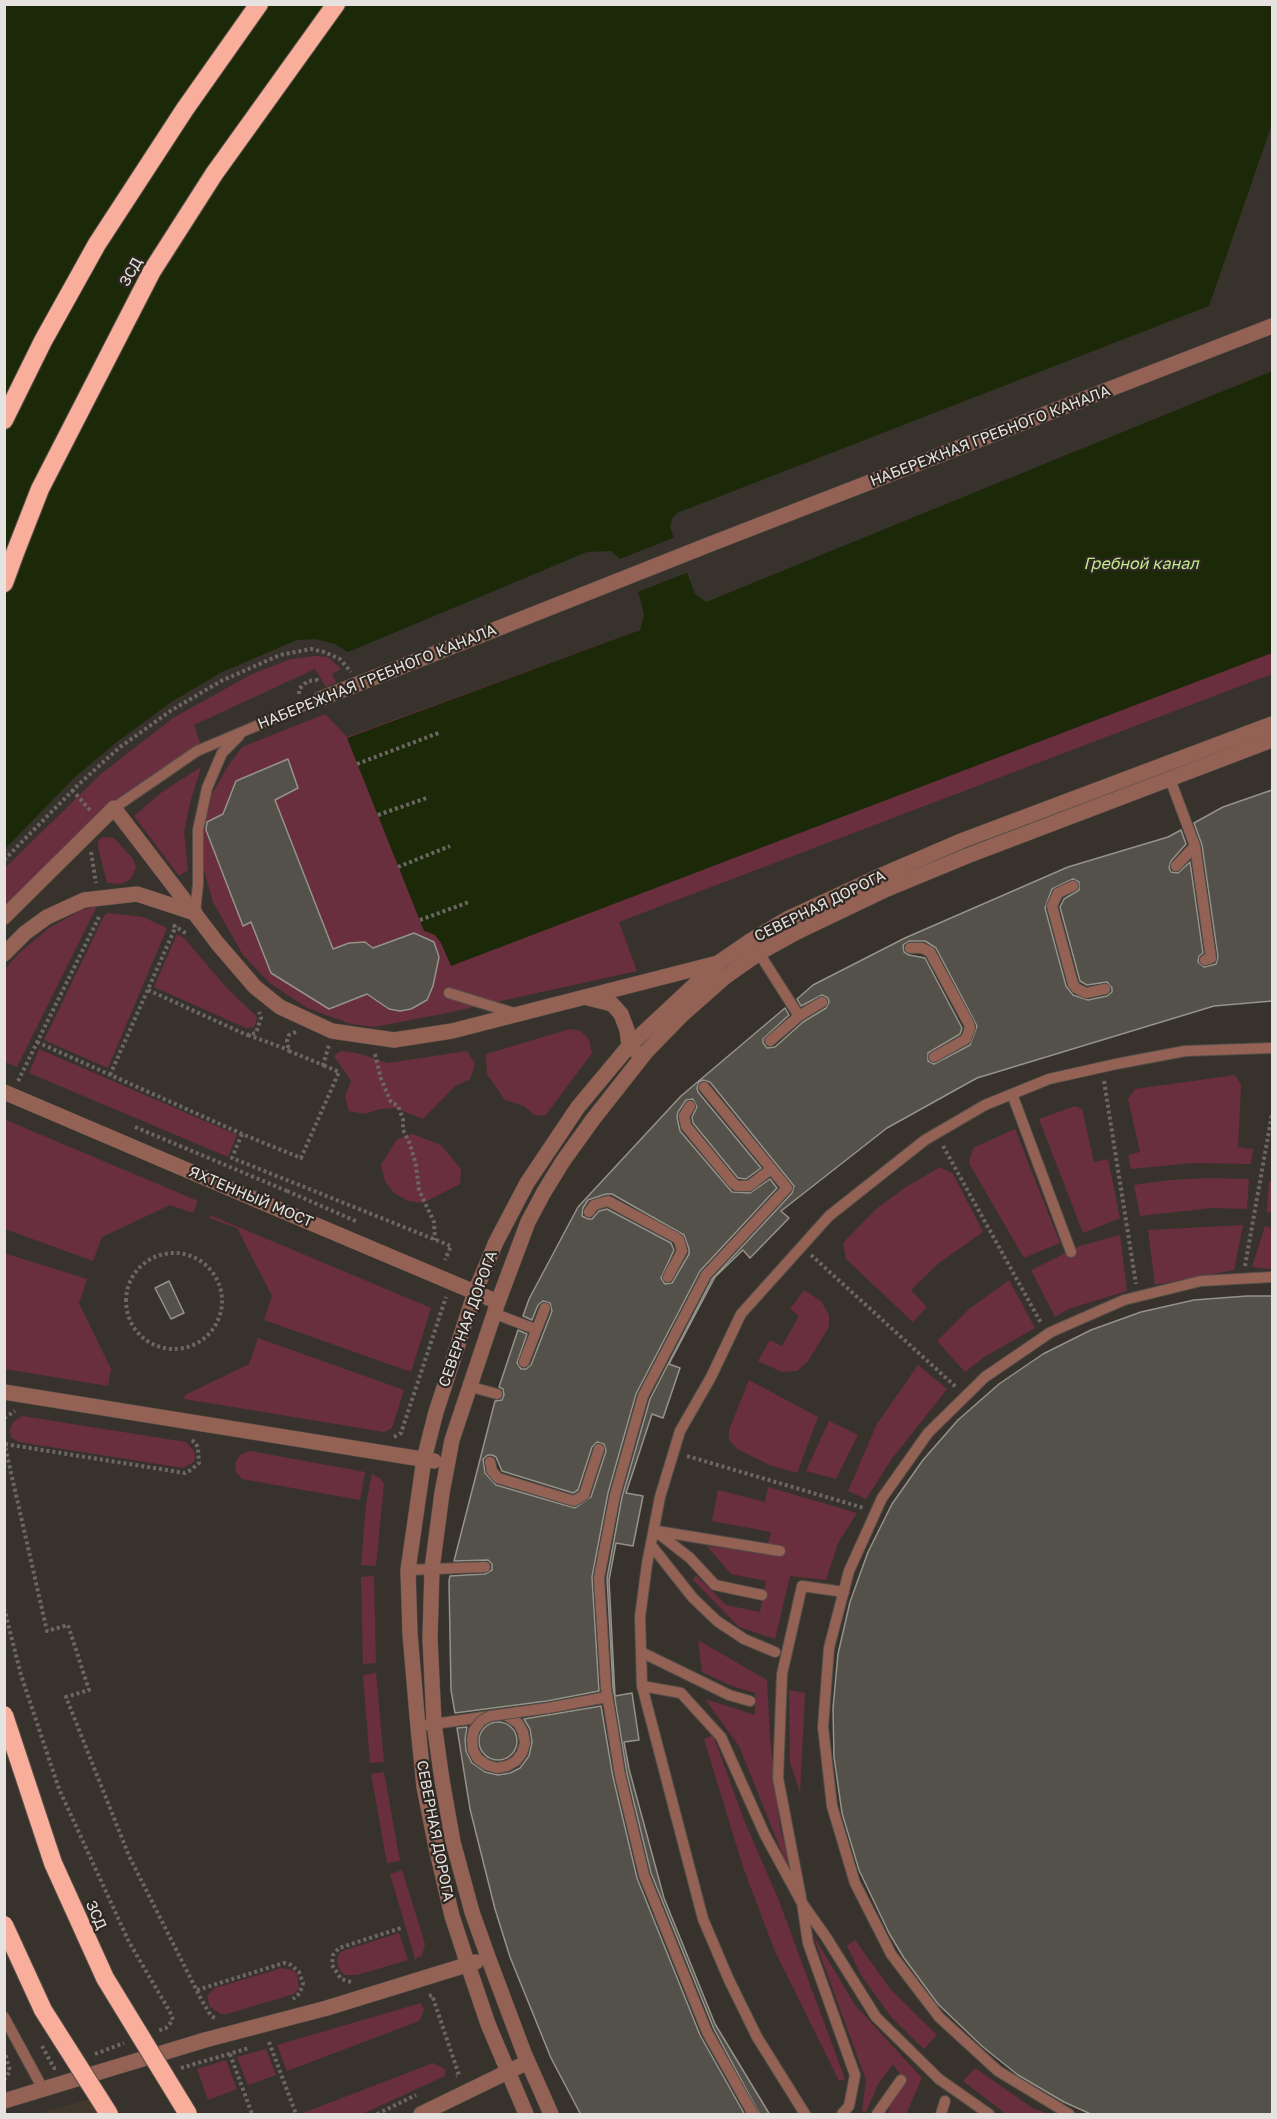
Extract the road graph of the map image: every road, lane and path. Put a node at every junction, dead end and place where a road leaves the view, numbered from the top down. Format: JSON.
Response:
{"nodes":[{"id":1,"x":259,"y":4,"type":"edge"},
{"id":2,"x":336,"y":4,"type":"edge"},
{"id":3,"x":1272,"y":326,"type":"edge"},
{"id":4,"x":4,"y":420,"type":"edge"},
{"id":5,"x":4,"y":584,"type":"edge"},
{"id":6,"x":353,"y":674,"type":"dead end"},
{"id":7,"x":320,"y":699,"type":"joint"},
{"id":8,"x":1272,"y":724,"type":"edge"},
{"id":9,"x":244,"y":731,"type":"junction"},
{"id":10,"x":441,"y":732,"type":"dead end"},
{"id":11,"x":1272,"y":740,"type":"edge"},
{"id":12,"x":357,"y":764,"type":"dead end"},
{"id":13,"x":1170,"y":779,"type":"junction"},
{"id":14,"x":429,"y":797,"type":"dead end"},
{"id":15,"x":114,"y":808,"type":"junction"},
{"id":16,"x":378,"y":815,"type":"dead end"},
{"id":17,"x":450,"y":846,"type":"dead end"},
{"id":18,"x":1194,"y":846,"type":"junction"},
{"id":19,"x":4,"y":860,"type":"edge"},
{"id":20,"x":1176,"y":866,"type":"dead end"},
{"id":21,"x":398,"y":867,"type":"dead end"},
{"id":22,"x":1069,"y":888,"type":"dead end"},
{"id":23,"x":469,"y":902,"type":"dead end"},
{"id":24,"x":102,"y":910,"type":"dead end"},
{"id":25,"x":195,"y":913,"type":"junction"},
{"id":26,"x":4,"y":917,"type":"edge"},
{"id":27,"x":420,"y":920,"type":"dead end"},
{"id":28,"x":166,"y":922,"type":"dead end"},
{"id":29,"x":176,"y":926,"type":"junction"},
{"id":30,"x":190,"y":936,"type":"dead end"},
{"id":31,"x":911,"y":948,"type":"dead end"},
{"id":32,"x":759,"y":953,"type":"junction"},
{"id":33,"x":4,"y":954,"type":"edge"},
{"id":34,"x":1205,"y":960,"type":"dead end"},
{"id":35,"x":718,"y":963,"type":"junction"},
{"id":36,"x":731,"y":972,"type":"junction"},
{"id":37,"x":147,"y":990,"type":"junction"},
{"id":38,"x":1099,"y":991,"type":"dead end"},
{"id":39,"x":448,"y":993,"type":"dead end"},
{"id":40,"x":585,"y":997,"type":"junction"},
{"id":41,"x":822,"y":1002,"type":"dead end"},
{"id":42,"x":255,"y":1008,"type":"dead end"},
{"id":43,"x":517,"y":1014,"type":"junction"},
{"id":44,"x":799,"y":1016,"type":"junction"},
{"id":45,"x":247,"y":1035,"type":"junction"},
{"id":46,"x":770,"y":1041,"type":"dead end"},
{"id":47,"x":37,"y":1042,"type":"junction"},
{"id":48,"x":629,"y":1046,"type":"junction"},
{"id":49,"x":1272,"y":1048,"type":"edge"},
{"id":50,"x":290,"y":1050,"type":"dead end"},
{"id":51,"x":375,"y":1050,"type":"dead end"},
{"id":52,"x":642,"y":1057,"type":"junction"},
{"id":53,"x":934,"y":1057,"type":"dead end"},
{"id":54,"x":323,"y":1065,"type":"dead end"},
{"id":55,"x":1101,"y":1067,"type":"junction"},
{"id":56,"x":110,"y":1075,"type":"junction"},
{"id":57,"x":15,"y":1077,"type":"dead end"},
{"id":58,"x":26,"y":1082,"type":"dead end"},
{"id":59,"x":704,"y":1087,"type":"dead end"},
{"id":60,"x":9,"y":1090,"type":"edge"},
{"id":61,"x":1012,"y":1094,"type":"junction"},
{"id":62,"x":689,"y":1107,"type":"dead end"},
{"id":63,"x":1272,"y":1114,"type":"edge"},
{"id":64,"x":135,"y":1127,"type":"dead end"},
{"id":65,"x":936,"y":1133,"type":"junction"},
{"id":66,"x":242,"y":1134,"type":"junction"},
{"id":67,"x":771,"y":1169,"type":"junction"},
{"id":68,"x":287,"y":1191,"type":"dead end"},
{"id":69,"x":590,"y":1210,"type":"dead end"},
{"id":70,"x":435,"y":1240,"type":"junction"},
{"id":71,"x":802,"y":1246,"type":"junction"},
{"id":72,"x":1071,"y":1252,"type":"dead end"},
{"id":73,"x":445,"y":1260,"type":"dead end"},
{"id":74,"x":134,"y":1275,"type":"joint"},
{"id":75,"x":668,"y":1277,"type":"dead end"},
{"id":76,"x":1272,"y":1277,"type":"edge"},
{"id":77,"x":1242,"y":1279,"type":"junction"},
{"id":78,"x":475,"y":1292,"type":"junction"},
{"id":79,"x":1138,"y":1296,"type":"junction"},
{"id":80,"x":446,"y":1297,"type":"dead end"},
{"id":81,"x":496,"y":1308,"type":"junction"},
{"id":82,"x":545,"y":1308,"type":"dead end"},
{"id":83,"x":535,"y":1329,"type":"junction"},
{"id":84,"x":1047,"y":1334,"type":"junction"},
{"id":85,"x":524,"y":1362,"type":"dead end"},
{"id":86,"x":468,"y":1386,"type":"junction"},
{"id":87,"x":4,"y":1392,"type":"edge"},
{"id":88,"x":497,"y":1394,"type":"dead end"},
{"id":89,"x":966,"y":1396,"type":"junction"},
{"id":90,"x":19,"y":1410,"type":"dead end"},
{"id":91,"x":4,"y":1418,"type":"edge"},
{"id":92,"x":393,"y":1437,"type":"dead end"},
{"id":93,"x":189,"y":1438,"type":"dead end"},
{"id":94,"x":5,"y":1443,"type":"edge"},
{"id":95,"x":599,"y":1449,"type":"dead end"},
{"id":96,"x":674,"y":1452,"type":"junction"},
{"id":97,"x":424,"y":1459,"type":"junction"},
{"id":98,"x":490,"y":1462,"type":"dead end"},
{"id":99,"x":447,"y":1463,"type":"junction"},
{"id":100,"x":876,"y":1511,"type":"junction"},
{"id":101,"x":654,"y":1530,"type":"junction"},
{"id":102,"x":651,"y":1545,"type":"junction"},
{"id":103,"x":780,"y":1551,"type":"dead end"},
{"id":104,"x":485,"y":1567,"type":"dead end"},
{"id":105,"x":432,"y":1569,"type":"junction"},
{"id":106,"x":408,"y":1570,"type":"junction"},
{"id":107,"x":844,"y":1592,"type":"junction"},
{"id":108,"x":762,"y":1595,"type":"dead end"},
{"id":109,"x":4,"y":1608,"type":"edge"},
{"id":110,"x":641,"y":1652,"type":"junction"},
{"id":111,"x":775,"y":1652,"type":"dead end"},
{"id":112,"x":642,"y":1686,"type":"junction"},
{"id":113,"x":608,"y":1697,"type":"junction"},
{"id":114,"x":750,"y":1701,"type":"dead end"},
{"id":115,"x":4,"y":1715,"type":"edge"},
{"id":116,"x":434,"y":1723,"type":"junction"},
{"id":117,"x":418,"y":1727,"type":"junction"},
{"id":118,"x":802,"y":1904,"type":"junction"},
{"id":119,"x":4,"y":1924,"type":"edge"},
{"id":120,"x":401,"y":1928,"type":"dead end"},
{"id":121,"x":488,"y":1957,"type":"junction"},
{"id":122,"x":468,"y":1965,"type":"junction"},
{"id":123,"x":362,"y":1980,"type":"dead end"},
{"id":124,"x":197,"y":1990,"type":"junction"},
{"id":125,"x":422,"y":1998,"type":"dead end"},
{"id":126,"x":292,"y":2000,"type":"dead end"},
{"id":127,"x":4,"y":2017,"type":"edge"},
{"id":128,"x":225,"y":2020,"type":"dead end"},
{"id":129,"x":155,"y":2032,"type":"dead end"},
{"id":130,"x":280,"y":2039,"type":"dead end"},
{"id":131,"x":133,"y":2040,"type":"dead end"},
{"id":132,"x":39,"y":2042,"type":"dead end"},
{"id":133,"x":269,"y":2042,"type":"junction"},
{"id":134,"x":4,"y":2052,"type":"edge"},
{"id":135,"x":230,"y":2054,"type":"junction"},
{"id":136,"x":88,"y":2056,"type":"dead end"},
{"id":137,"x":528,"y":2062,"type":"junction"},
{"id":138,"x":66,"y":2064,"type":"dead end"},
{"id":139,"x":174,"y":2070,"type":"dead end"},
{"id":140,"x":507,"y":2073,"type":"junction"},
{"id":141,"x":459,"y":2075,"type":"dead end"},
{"id":142,"x":901,"y":2079,"type":"dead end"},
{"id":143,"x":4,"y":2080,"type":"edge"},
{"id":144,"x":43,"y":2089,"type":"junction"},
{"id":145,"x":4,"y":2101,"type":"edge"},
{"id":146,"x":945,"y":2101,"type":"dead end"},
{"id":147,"x":109,"y":2115,"type":"edge"},
{"id":148,"x":188,"y":2115,"type":"edge"},
{"id":149,"x":252,"y":2115,"type":"edge"},
{"id":150,"x":296,"y":2115,"type":"edge"},
{"id":151,"x":421,"y":2115,"type":"edge"},
{"id":152,"x":526,"y":2115,"type":"edge"},
{"id":153,"x":551,"y":2115,"type":"edge"},
{"id":154,"x":753,"y":2115,"type":"edge"},
{"id":155,"x":805,"y":2115,"type":"edge"},
{"id":156,"x":842,"y":2115,"type":"edge"},
{"id":157,"x":877,"y":2115,"type":"edge"},
{"id":158,"x":941,"y":2115,"type":"edge"},
{"id":159,"x":989,"y":2115,"type":"edge"},
{"id":160,"x":1069,"y":2115,"type":"edge"}],
"edges":[{"from":1,"to":4,"type":"highway"},
{"from":2,"to":5,"type":"highway","name":"ЗСД"},
{"from":3,"to":7,"type":"street","name":"НАБЕРЕЖНАЯ ГРЕБНОГО КАНАЛА"},
{"from":6,"to":19,"type":"path"},
{"from":7,"to":9,"type":"lane","name":"НАБЕРЕЖНАЯ ГРЕБНОГО КАНАЛА"},
{"from":8,"to":35,"type":"street","name":"СЕВЕРНАЯ ДОРОГА"},
{"from":9,"to":15,"type":"lane"},
{"from":9,"to":25,"type":"lane","name":"НАБЕРЕЖНАЯ ГРЕБНОГО КАНАЛА"},
{"from":10,"to":12,"type":"path"},
{"from":11,"to":13,"type":"street","name":"СЕВЕРНАЯ ДОРОГА"},
{"from":13,"to":18,"type":"lane"},
{"from":13,"to":32,"type":"street","name":"СЕВЕРНАЯ ДОРОГА"},
{"from":14,"to":16,"type":"path"},
{"from":15,"to":25,"type":"street"},
{"from":15,"to":26,"type":"street"},
{"from":17,"to":21,"type":"path"},
{"from":18,"to":20,"type":"lane"},
{"from":18,"to":34,"type":"lane"},
{"from":22,"to":38,"type":"lane"},
{"from":23,"to":27,"type":"path"},
{"from":24,"to":47,"type":"path"},
{"from":25,"to":33,"type":"street"},
{"from":25,"to":43,"type":"street"},
{"from":28,"to":29,"type":"path"},
{"from":29,"to":30,"type":"path"},
{"from":29,"to":37,"type":"path"},
{"from":31,"to":53,"type":"lane"},
{"from":32,"to":36,"type":"street","name":"СЕВЕРНАЯ ДОРОГА"},
{"from":32,"to":44,"type":"lane"},
{"from":35,"to":36,"type":"street"},
{"from":35,"to":40,"type":"street"},
{"from":35,"to":48,"type":"street","name":"СЕВЕРНАЯ ДОРОГА"},
{"from":36,"to":52,"type":"street","name":"СЕВЕРНАЯ ДОРОГА"},
{"from":37,"to":45,"type":"path"},
{"from":37,"to":56,"type":"path"},
{"from":39,"to":43,"type":"lane"},
{"from":40,"to":43,"type":"street"},
{"from":40,"to":48,"type":"street"},
{"from":41,"to":44,"type":"lane"},
{"from":42,"to":45,"type":"path"},
{"from":44,"to":46,"type":"lane"},
{"from":45,"to":50,"type":"path"},
{"from":47,"to":56,"type":"path"},
{"from":47,"to":60,"type":"path"},
{"from":48,"to":52,"type":"street"},
{"from":48,"to":78,"type":"street","name":"СЕВЕРНАЯ ДОРОГА"},
{"from":49,"to":55,"type":"lane"},
{"from":51,"to":70,"type":"path"},
{"from":52,"to":81,"type":"street","name":"СЕВЕРНАЯ ДОРОГА"},
{"from":54,"to":66,"type":"path"},
{"from":55,"to":61,"type":"lane"},
{"from":55,"to":79,"type":"path"},
{"from":56,"to":66,"type":"path"},
{"from":57,"to":58,"type":"path"},
{"from":59,"to":67,"type":"lane"},
{"from":60,"to":78,"type":"street","name":"ЯХТЕННЫЙ МОСТ","bridge":true},
{"from":61,"to":65,"type":"lane"},
{"from":61,"to":72,"type":"lane"},
{"from":62,"to":67,"type":"lane"},
{"from":63,"to":77,"type":"path"},
{"from":64,"to":68,"type":"path","bridge":true},
{"from":65,"to":71,"type":"lane"},
{"from":65,"to":84,"type":"path"},
{"from":66,"to":70,"type":"path"},
{"from":67,"to":113,"type":"lane"},
{"from":69,"to":75,"type":"lane"},
{"from":70,"to":73,"type":"path"},
{"from":71,"to":89,"type":"path"},
{"from":71,"to":96,"type":"lane"},
{"from":74,"to":74,"type":"path"},
{"from":76,"to":77,"type":"lane"},
{"from":77,"to":79,"type":"lane"},
{"from":78,"to":81,"type":"street","name":"ЯХТЕННЫЙ МОСТ"},
{"from":78,"to":97,"type":"street","name":"СЕВЕРНАЯ ДОРОГА"},
{"from":79,"to":84,"type":"lane"},
{"from":80,"to":92,"type":"path"},
{"from":81,"to":83,"type":"lane"},
{"from":81,"to":86,"type":"street","name":"СЕВЕРНАЯ ДОРОГА"},
{"from":82,"to":83,"type":"lane"},
{"from":83,"to":85,"type":"lane"},
{"from":84,"to":89,"type":"lane"},
{"from":86,"to":88,"type":"lane"},
{"from":86,"to":99,"type":"street","name":"СЕВЕРНАЯ ДОРОГА"},
{"from":87,"to":97,"type":"street"},
{"from":89,"to":100,"type":"lane"},
{"from":90,"to":91,"type":"path"},
{"from":93,"to":94,"type":"path"},
{"from":94,"to":124,"type":"path"},
{"from":95,"to":98,"type":"lane"},
{"from":96,"to":100,"type":"path"},
{"from":96,"to":101,"type":"lane"},
{"from":97,"to":99,"type":"street"},
{"from":97,"to":106,"type":"street","name":"СЕВЕРНАЯ ДОРОГА"},
{"from":99,"to":105,"type":"street","name":"СЕВЕРНАЯ ДОРОГА"},
{"from":100,"to":107,"type":"lane"},
{"from":101,"to":102,"type":"lane"},
{"from":101,"to":103,"type":"lane"},
{"from":101,"to":108,"type":"lane"},
{"from":102,"to":110,"type":"lane"},
{"from":102,"to":111,"type":"lane"},
{"from":104,"to":105,"type":"lane"},
{"from":105,"to":106,"type":"lane"},
{"from":105,"to":116,"type":"street","name":"СЕВЕРНАЯ ДОРОГА"},
{"from":106,"to":117,"type":"street","name":"СЕВЕРНАЯ ДОРОГА"},
{"from":107,"to":118,"type":"lane"},
{"from":107,"to":160,"type":"lane"},
{"from":109,"to":129,"type":"path"},
{"from":110,"to":112,"type":"lane"},
{"from":110,"to":114,"type":"lane"},
{"from":112,"to":118,"type":"lane"},
{"from":112,"to":155,"type":"lane"},
{"from":113,"to":116,"type":"lane","bridge":true},
{"from":113,"to":154,"type":"lane"},
{"from":115,"to":148,"type":"highway","name":"ЗСД","bridge":true},
{"from":116,"to":117,"type":"lane"},
{"from":116,"to":121,"type":"street","name":"СЕВЕРНАЯ ДОРОГА"},
{"from":117,"to":122,"type":"street","name":"СЕВЕРНАЯ ДОРОГА"},
{"from":118,"to":156,"type":"lane"},
{"from":118,"to":159,"type":"lane"},
{"from":119,"to":147,"type":"highway","bridge":true},
{"from":120,"to":123,"type":"path"},
{"from":121,"to":122,"type":"street"},
{"from":121,"to":137,"type":"street","name":"СЕВЕРНАЯ ДОРОГА"},
{"from":122,"to":140,"type":"street","name":"СЕВЕРНАЯ ДОРОГА"},
{"from":122,"to":144,"type":"street"},
{"from":124,"to":126,"type":"path"},
{"from":124,"to":128,"type":"path"},
{"from":125,"to":141,"type":"path"},
{"from":127,"to":144,"type":"lane"},
{"from":130,"to":133,"type":"path"},
{"from":131,"to":136,"type":"path"},
{"from":132,"to":138,"type":"path"},
{"from":133,"to":135,"type":"path"},
{"from":133,"to":150,"type":"path"},
{"from":134,"to":143,"type":"path"},
{"from":135,"to":139,"type":"path"},
{"from":135,"to":149,"type":"path"},
{"from":137,"to":140,"type":"street"},
{"from":137,"to":153,"type":"street","name":"СЕВЕРНАЯ ДОРОГА"},
{"from":140,"to":151,"type":"street"},
{"from":140,"to":152,"type":"street","name":"СЕВЕРНАЯ ДОРОГА"},
{"from":142,"to":157,"type":"lane"},
{"from":144,"to":145,"type":"street"},
{"from":146,"to":158,"type":"lane"}]}
